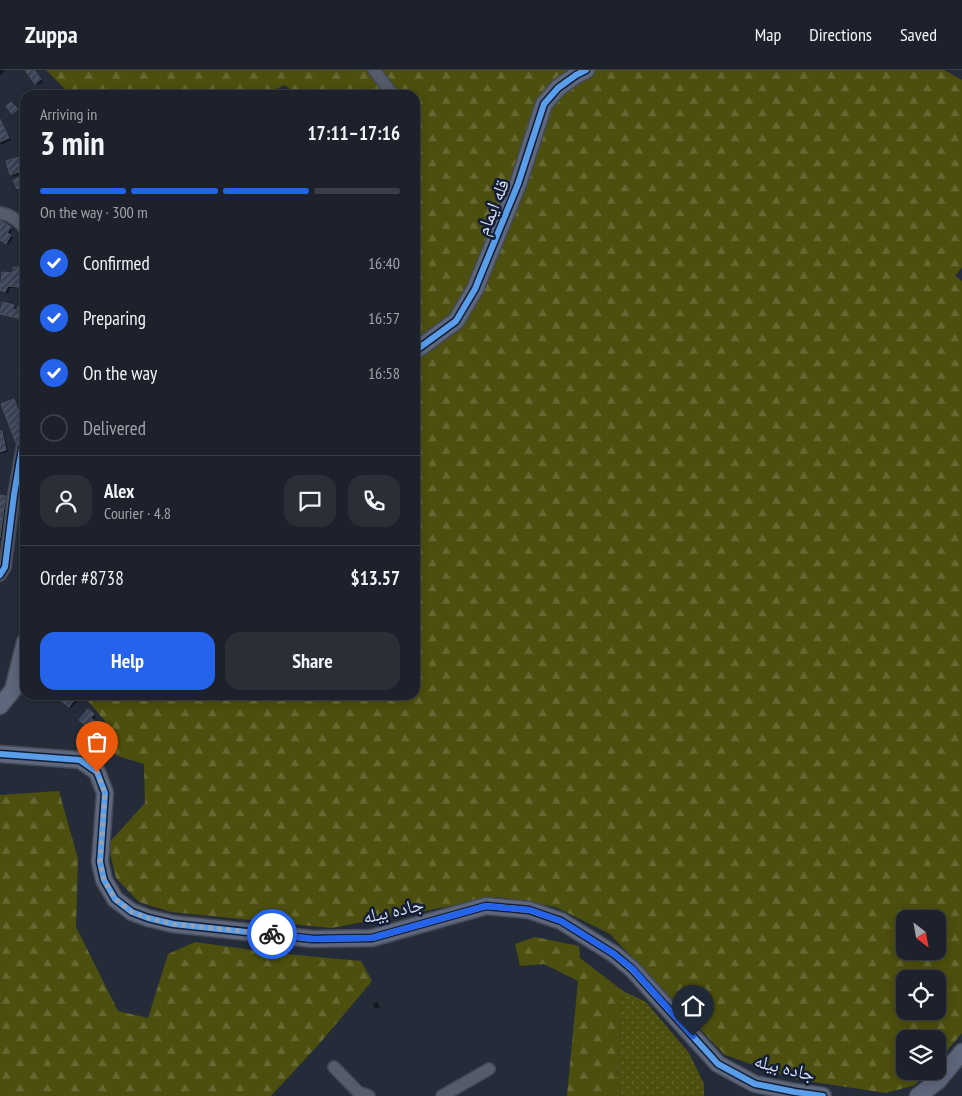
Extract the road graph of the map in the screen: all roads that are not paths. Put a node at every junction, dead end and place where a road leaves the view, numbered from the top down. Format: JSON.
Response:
{"nodes":[{"id":1,"x":374,"y":70,"type":"edge"},
{"id":2,"x":586,"y":70,"type":"edge"},
{"id":3,"x":390,"y":90,"type":"edge"},
{"id":4,"x":0,"y":213,"type":"edge"},
{"id":5,"x":20,"y":224,"type":"edge"},
{"id":6,"x":420,"y":347,"type":"edge"},
{"id":7,"x":20,"y":460,"type":"edge"},
{"id":8,"x":0,"y":574,"type":"edge"},
{"id":9,"x":20,"y":662,"type":"edge"},
{"id":10,"x":0,"y":706,"type":"edge"},
{"id":11,"x":0,"y":754,"type":"edge"},
{"id":12,"x":962,"y":1052,"type":"edge"},
{"id":13,"x":334,"y":1067,"type":"dead end"},
{"id":14,"x":488,"y":1069,"type":"dead end"},
{"id":15,"x":369,"y":1096,"type":"edge"},
{"id":16,"x":442,"y":1096,"type":"edge"},
{"id":17,"x":823,"y":1096,"type":"edge"},
{"id":18,"x":918,"y":1096,"type":"edge"}],
"edges":[{"from":1,"to":3,"type":"street"},
{"from":2,"to":6,"type":"street","name":"قله ایمام"},
{"from":4,"to":5,"type":"street"},
{"from":7,"to":8,"type":"street"},
{"from":9,"to":10,"type":"street"},
{"from":11,"to":17,"type":"street","name":"جاده بیله"},
{"from":12,"to":18,"type":"street"},
{"from":13,"to":15,"type":"street"},
{"from":14,"to":16,"type":"street"}]}
